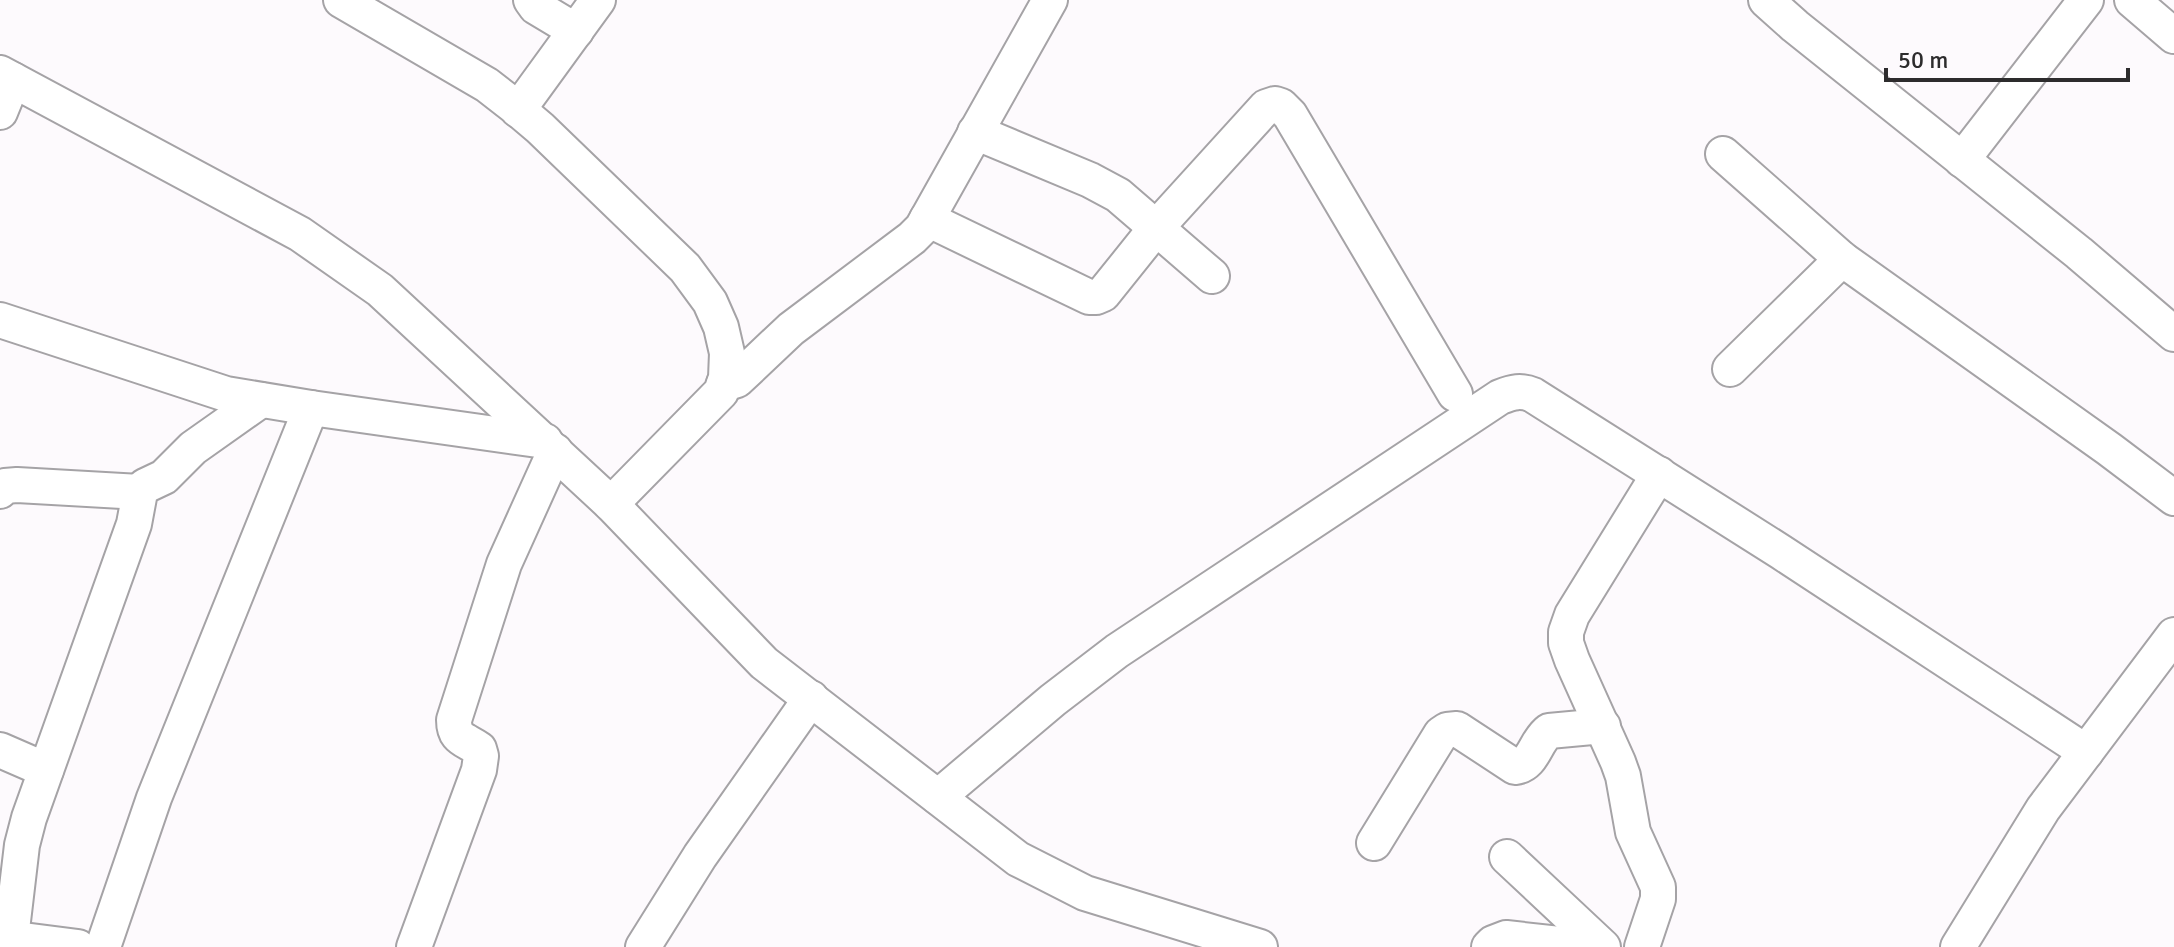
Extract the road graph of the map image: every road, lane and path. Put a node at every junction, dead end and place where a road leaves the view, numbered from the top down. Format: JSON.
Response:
{"nodes":[{"id":1,"x":341,"y":0,"type":"edge"},
{"id":2,"x":531,"y":0,"type":"edge"},
{"id":3,"x":598,"y":0,"type":"edge"},
{"id":4,"x":1050,"y":0,"type":"edge"},
{"id":5,"x":2086,"y":0,"type":"edge"},
{"id":6,"x":2132,"y":0,"type":"edge"},
{"id":7,"x":1775,"y":3,"type":"edge"},
{"id":8,"x":576,"y":31,"type":"junction"},
{"id":9,"x":2174,"y":36,"type":"edge"},
{"id":10,"x":6,"y":76,"type":"edge"},
{"id":11,"x":518,"y":110,"type":"junction"},
{"id":12,"x":0,"y":112,"type":"edge"},
{"id":13,"x":975,"y":132,"type":"junction"},
{"id":14,"x":1723,"y":154,"type":"dead end"},
{"id":15,"x":1962,"y":160,"type":"junction"},
{"id":16,"x":927,"y":219,"type":"junction"},
{"id":17,"x":1156,"y":228,"type":"junction"},
{"id":18,"x":1842,"y":259,"type":"junction"},
{"id":19,"x":1212,"y":276,"type":"dead end"},
{"id":20,"x":0,"y":320,"type":"edge"},
{"id":21,"x":2170,"y":321,"type":"edge"},
{"id":22,"x":1730,"y":369,"type":"dead end"},
{"id":23,"x":724,"y":384,"type":"junction"},
{"id":24,"x":1455,"y":394,"type":"dead end"},
{"id":25,"x":261,"y":400,"type":"junction"},
{"id":26,"x":311,"y":408,"type":"junction"},
{"id":27,"x":550,"y":446,"type":"junction"},
{"id":28,"x":1659,"y":474,"type":"junction"},
{"id":29,"x":0,"y":491,"type":"edge"},
{"id":30,"x":140,"y":492,"type":"junction"},
{"id":31,"x":2174,"y":498,"type":"edge"},
{"id":32,"x":611,"y":504,"type":"junction"},
{"id":33,"x":2174,"y":635,"type":"edge"},
{"id":34,"x":811,"y":698,"type":"junction"},
{"id":35,"x":1603,"y":726,"type":"junction"},
{"id":36,"x":0,"y":750,"type":"edge"},
{"id":37,"x":2086,"y":752,"type":"junction"},
{"id":38,"x":46,"y":770,"type":"junction"},
{"id":39,"x":938,"y":797,"type":"junction"},
{"id":40,"x":1374,"y":843,"type":"dead end"},
{"id":41,"x":1507,"y":857,"type":"dead end"},
{"id":42,"x":5,"y":938,"type":"edge"},
{"id":43,"x":78,"y":947,"type":"edge"},
{"id":44,"x":103,"y":947,"type":"edge"},
{"id":45,"x":414,"y":947,"type":"edge"},
{"id":46,"x":643,"y":947,"type":"edge"},
{"id":47,"x":1260,"y":947,"type":"edge"},
{"id":48,"x":1489,"y":947,"type":"edge"},
{"id":49,"x":1587,"y":947,"type":"edge"},
{"id":50,"x":1603,"y":947,"type":"edge"},
{"id":51,"x":1642,"y":947,"type":"edge"},
{"id":52,"x":1958,"y":947,"type":"edge"}],
"edges":[{"from":1,"to":11,"type":"street"},
{"from":2,"to":8,"type":"street"},
{"from":3,"to":8,"type":"street"},
{"from":4,"to":13,"type":"street"},
{"from":5,"to":15,"type":"street"},
{"from":6,"to":9,"type":"street"},
{"from":7,"to":15,"type":"street"},
{"from":8,"to":11,"type":"street"},
{"from":10,"to":12,"type":"street"},
{"from":10,"to":27,"type":"street"},
{"from":11,"to":23,"type":"street"},
{"from":13,"to":16,"type":"street"},
{"from":13,"to":17,"type":"street"},
{"from":14,"to":18,"type":"street"},
{"from":15,"to":21,"type":"street"},
{"from":16,"to":17,"type":"street"},
{"from":16,"to":23,"type":"street"},
{"from":17,"to":19,"type":"street"},
{"from":17,"to":24,"type":"street"},
{"from":18,"to":22,"type":"street"},
{"from":18,"to":31,"type":"street"},
{"from":20,"to":25,"type":"street"},
{"from":23,"to":32,"type":"street"},
{"from":25,"to":26,"type":"street"},
{"from":25,"to":30,"type":"street"},
{"from":26,"to":27,"type":"street"},
{"from":26,"to":44,"type":"street"},
{"from":27,"to":32,"type":"street"},
{"from":27,"to":45,"type":"street"},
{"from":28,"to":35,"type":"street"},
{"from":28,"to":37,"type":"street"},
{"from":28,"to":39,"type":"street"},
{"from":29,"to":30,"type":"street"},
{"from":30,"to":38,"type":"street"},
{"from":32,"to":34,"type":"street"},
{"from":33,"to":37,"type":"street"},
{"from":34,"to":39,"type":"street"},
{"from":34,"to":46,"type":"street"},
{"from":35,"to":40,"type":"street"},
{"from":35,"to":51,"type":"street"},
{"from":36,"to":38,"type":"street"},
{"from":37,"to":52,"type":"street"},
{"from":38,"to":42,"type":"street"},
{"from":39,"to":47,"type":"street"},
{"from":41,"to":50,"type":"street"},
{"from":42,"to":43,"type":"street"},
{"from":48,"to":49,"type":"street"}]}
